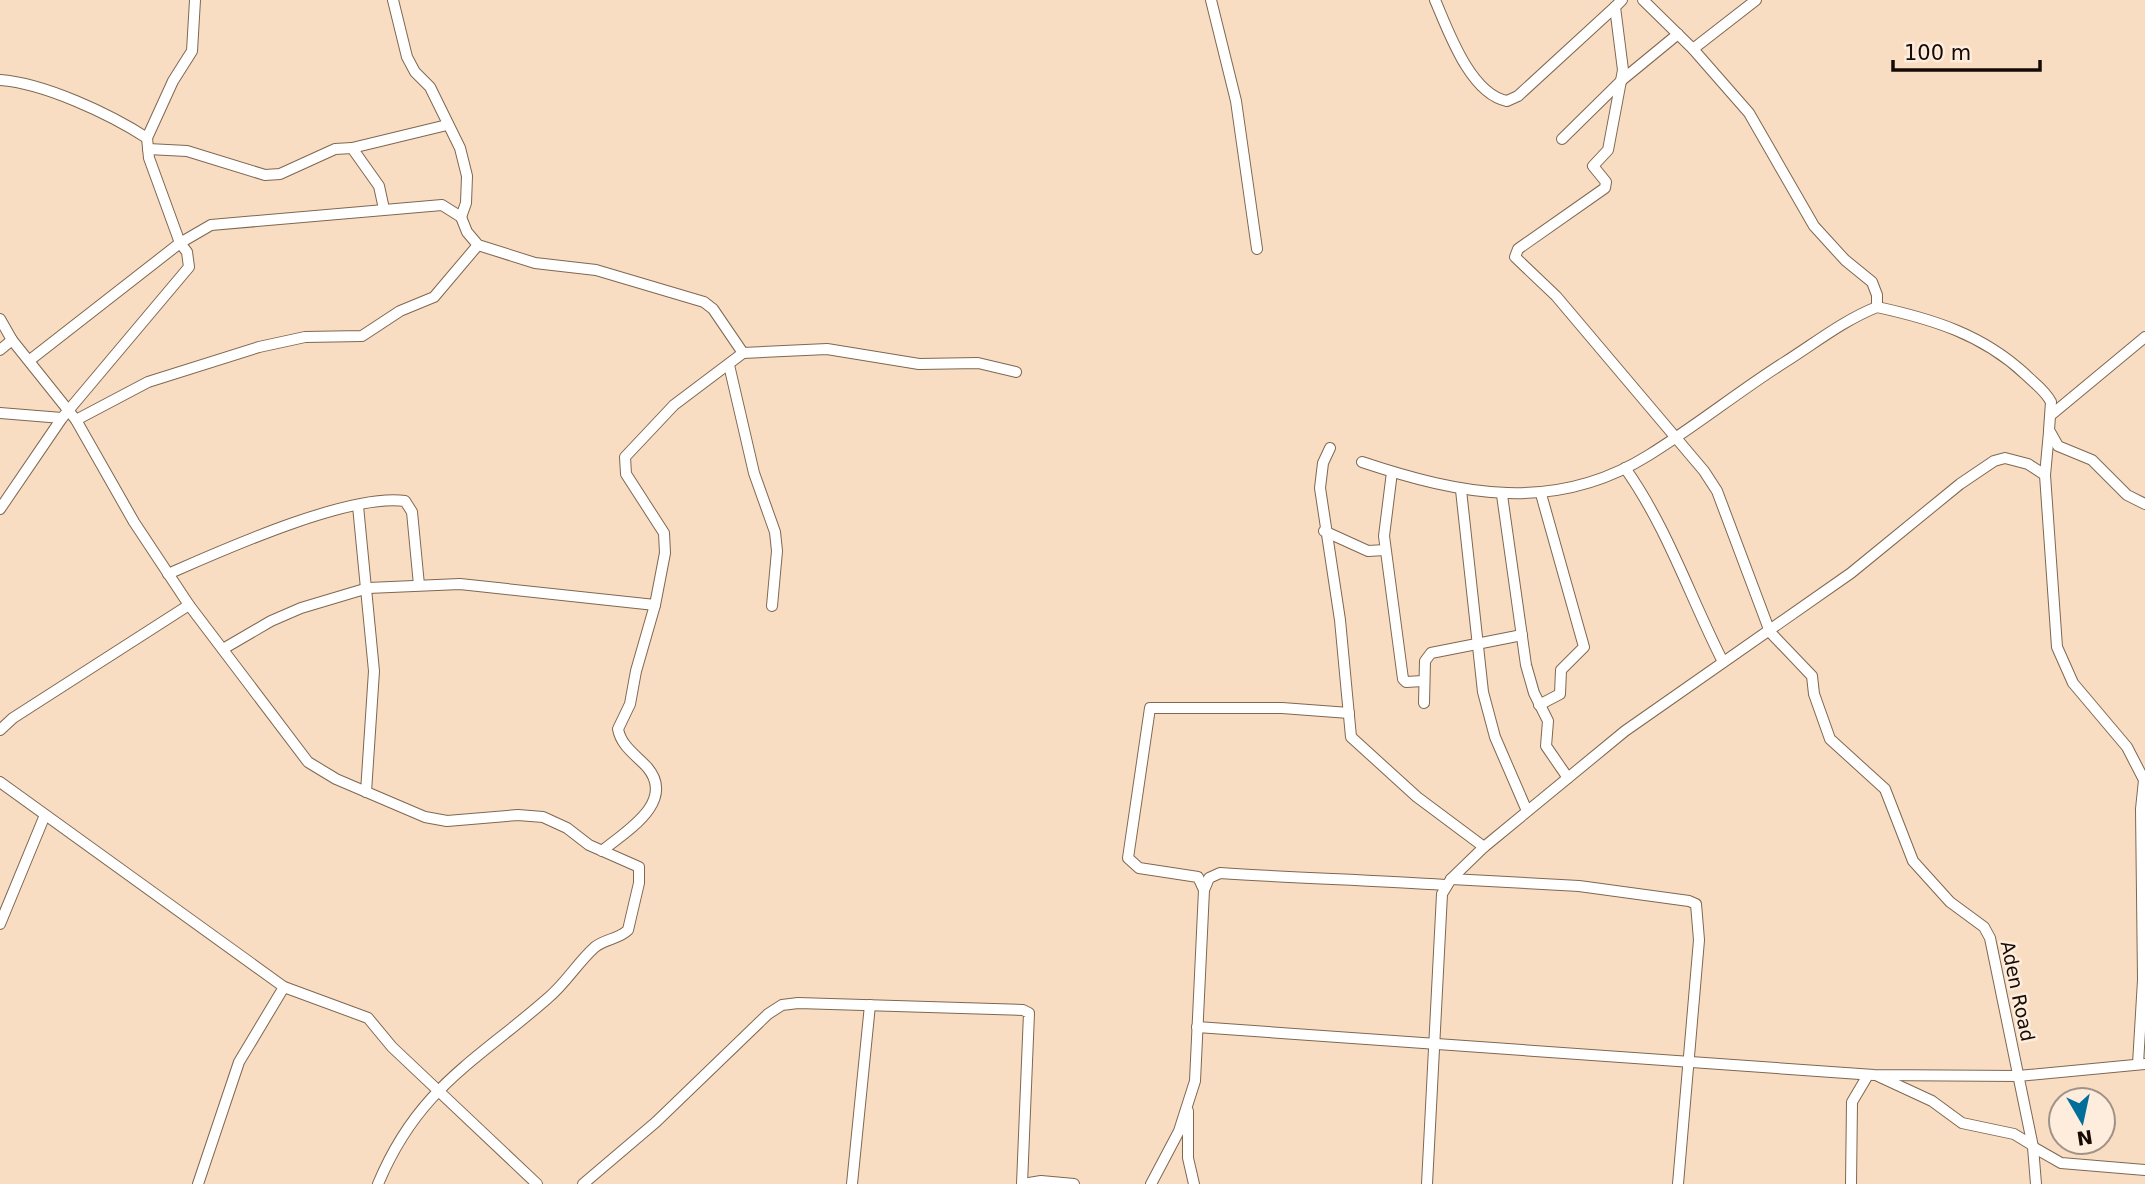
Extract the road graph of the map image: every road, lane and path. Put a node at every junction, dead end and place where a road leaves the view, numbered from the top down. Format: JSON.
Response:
{"nodes":[{"id":1,"x":195,"y":0,"type":"edge"},
{"id":2,"x":393,"y":0,"type":"edge"},
{"id":3,"x":1211,"y":0,"type":"edge"},
{"id":4,"x":1435,"y":0,"type":"edge"},
{"id":5,"x":1643,"y":0,"type":"edge"},
{"id":6,"x":1756,"y":0,"type":"edge"},
{"id":7,"x":1618,"y":3,"type":"edge"},
{"id":8,"x":1678,"y":34,"type":"junction"},
{"id":9,"x":1693,"y":49,"type":"junction"},
{"id":10,"x":0,"y":80,"type":"edge"},
{"id":11,"x":1622,"y":80,"type":"junction"},
{"id":12,"x":447,"y":125,"type":"junction"},
{"id":13,"x":1562,"y":139,"type":"dead end"},
{"id":14,"x":147,"y":144,"type":"junction"},
{"id":15,"x":352,"y":148,"type":"junction"},
{"id":16,"x":384,"y":209,"type":"junction"},
{"id":17,"x":461,"y":217,"type":"junction"},
{"id":18,"x":180,"y":243,"type":"junction"},
{"id":19,"x":478,"y":245,"type":"junction"},
{"id":20,"x":1257,"y":249,"type":"dead end"},
{"id":21,"x":1877,"y":307,"type":"junction"},
{"id":22,"x":0,"y":319,"type":"edge"},
{"id":23,"x":2145,"y":337,"type":"edge"},
{"id":24,"x":12,"y":340,"type":"junction"},
{"id":25,"x":0,"y":350,"type":"edge"},
{"id":26,"x":743,"y":353,"type":"junction"},
{"id":27,"x":30,"y":360,"type":"junction"},
{"id":28,"x":729,"y":365,"type":"junction"},
{"id":29,"x":1016,"y":372,"type":"dead end"},
{"id":30,"x":0,"y":413,"type":"edge"},
{"id":31,"x":66,"y":414,"type":"junction"},
{"id":32,"x":2052,"y":415,"type":"junction"},
{"id":33,"x":76,"y":420,"type":"junction"},
{"id":34,"x":2049,"y":430,"type":"junction"},
{"id":35,"x":1676,"y":438,"type":"junction"},
{"id":36,"x":1329,"y":448,"type":"dead end"},
{"id":37,"x":1362,"y":462,"type":"dead end"},
{"id":38,"x":1625,"y":468,"type":"junction"},
{"id":39,"x":1392,"y":472,"type":"junction"},
{"id":40,"x":2045,"y":475,"type":"junction"},
{"id":41,"x":1461,"y":490,"type":"junction"},
{"id":42,"x":1541,"y":494,"type":"junction"},
{"id":43,"x":1502,"y":495,"type":"junction"},
{"id":44,"x":2145,"y":504,"type":"edge"},
{"id":45,"x":358,"y":506,"type":"junction"},
{"id":46,"x":0,"y":509,"type":"edge"},
{"id":47,"x":1324,"y":531,"type":"junction"},
{"id":48,"x":1385,"y":550,"type":"junction"},
{"id":49,"x":168,"y":574,"type":"junction"},
{"id":50,"x":419,"y":585,"type":"junction"},
{"id":51,"x":368,"y":588,"type":"junction"},
{"id":52,"x":189,"y":605,"type":"junction"},
{"id":53,"x":655,"y":605,"type":"junction"},
{"id":54,"x":772,"y":606,"type":"dead end"},
{"id":55,"x":1770,"y":632,"type":"junction"},
{"id":56,"x":1522,"y":635,"type":"junction"},
{"id":57,"x":1477,"y":644,"type":"junction"},
{"id":58,"x":223,"y":649,"type":"junction"},
{"id":59,"x":1723,"y":662,"type":"junction"},
{"id":60,"x":1423,"y":681,"type":"junction"},
{"id":61,"x":1424,"y":704,"type":"dead end"},
{"id":62,"x":1539,"y":705,"type":"junction"},
{"id":63,"x":1349,"y":713,"type":"junction"},
{"id":64,"x":0,"y":730,"type":"edge"},
{"id":65,"x":1567,"y":778,"type":"junction"},
{"id":66,"x":2144,"y":781,"type":"edge"},
{"id":67,"x":0,"y":782,"type":"edge"},
{"id":68,"x":366,"y":792,"type":"junction"},
{"id":69,"x":1527,"y":811,"type":"junction"},
{"id":70,"x":45,"y":815,"type":"junction"},
{"id":71,"x":1484,"y":848,"type":"junction"},
{"id":72,"x":602,"y":851,"type":"junction"},
{"id":73,"x":1448,"y":882,"type":"junction"},
{"id":74,"x":1205,"y":890,"type":"junction"},
{"id":75,"x":0,"y":924,"type":"edge"},
{"id":76,"x":284,"y":987,"type":"junction"},
{"id":77,"x":870,"y":1005,"type":"junction"},
{"id":78,"x":1197,"y":1027,"type":"junction"},
{"id":79,"x":1432,"y":1044,"type":"junction"},
{"id":80,"x":2139,"y":1045,"type":"junction"},
{"id":81,"x":1690,"y":1061,"type":"junction"},
{"id":82,"x":2141,"y":1064,"type":"edge"},
{"id":83,"x":2119,"y":1066,"type":"junction"},
{"id":84,"x":1871,"y":1075,"type":"junction"},
{"id":85,"x":2018,"y":1076,"type":"junction"},
{"id":86,"x":437,"y":1089,"type":"junction"},
{"id":87,"x":1188,"y":1101,"type":"junction"},
{"id":88,"x":2033,"y":1146,"type":"junction"},
{"id":89,"x":2061,"y":1163,"type":"junction"},
{"id":90,"x":2145,"y":1170,"type":"edge"},
{"id":91,"x":2034,"y":1171,"type":"junction"},
{"id":92,"x":198,"y":1184,"type":"edge"},
{"id":93,"x":378,"y":1184,"type":"edge"},
{"id":94,"x":537,"y":1184,"type":"edge"},
{"id":95,"x":583,"y":1184,"type":"edge"},
{"id":96,"x":852,"y":1184,"type":"edge"},
{"id":97,"x":1023,"y":1184,"type":"edge"},
{"id":98,"x":1074,"y":1184,"type":"edge"},
{"id":99,"x":1151,"y":1184,"type":"edge"},
{"id":100,"x":1194,"y":1184,"type":"edge"},
{"id":101,"x":1427,"y":1184,"type":"edge"},
{"id":102,"x":1678,"y":1184,"type":"edge"},
{"id":103,"x":1851,"y":1184,"type":"edge"},
{"id":104,"x":2036,"y":1184,"type":"edge"}],
"edges":[{"from":1,"to":14,"type":"street"},
{"from":2,"to":12,"type":"street"},
{"from":3,"to":20,"type":"street"},
{"from":4,"to":7,"type":"street"},
{"from":5,"to":8,"type":"street"},
{"from":6,"to":9,"type":"street"},
{"from":7,"to":11,"type":"street"},
{"from":8,"to":9,"type":"street"},
{"from":8,"to":11,"type":"street"},
{"from":9,"to":21,"type":"street"},
{"from":10,"to":14,"type":"street"},
{"from":11,"to":13,"type":"street"},
{"from":11,"to":35,"type":"street"},
{"from":12,"to":15,"type":"street"},
{"from":12,"to":17,"type":"street"},
{"from":14,"to":15,"type":"street"},
{"from":14,"to":18,"type":"street"},
{"from":15,"to":16,"type":"street"},
{"from":16,"to":17,"type":"street"},
{"from":16,"to":18,"type":"street"},
{"from":17,"to":19,"type":"street"},
{"from":18,"to":27,"type":"street"},
{"from":18,"to":31,"type":"street"},
{"from":19,"to":26,"type":"street"},
{"from":19,"to":33,"type":"street"},
{"from":21,"to":32,"type":"street"},
{"from":21,"to":35,"type":"street"},
{"from":22,"to":24,"type":"street"},
{"from":23,"to":32,"type":"street"},
{"from":24,"to":25,"type":"street"},
{"from":24,"to":27,"type":"street"},
{"from":26,"to":28,"type":"street"},
{"from":26,"to":29,"type":"street"},
{"from":27,"to":31,"type":"street"},
{"from":28,"to":53,"type":"street"},
{"from":28,"to":54,"type":"street"},
{"from":30,"to":31,"type":"street"},
{"from":31,"to":33,"type":"street"},
{"from":31,"to":46,"type":"street"},
{"from":32,"to":34,"type":"street"},
{"from":33,"to":49,"type":"street"},
{"from":34,"to":40,"type":"street"},
{"from":34,"to":44,"type":"street"},
{"from":35,"to":38,"type":"street"},
{"from":35,"to":55,"type":"street"},
{"from":36,"to":47,"type":"street"},
{"from":37,"to":39,"type":"street"},
{"from":38,"to":42,"type":"street"},
{"from":38,"to":59,"type":"street"},
{"from":39,"to":41,"type":"street"},
{"from":39,"to":48,"type":"street"},
{"from":40,"to":55,"type":"street"},
{"from":40,"to":66,"type":"street"},
{"from":41,"to":43,"type":"street"},
{"from":41,"to":57,"type":"street"},
{"from":42,"to":43,"type":"street"},
{"from":42,"to":62,"type":"street"},
{"from":43,"to":56,"type":"street"},
{"from":45,"to":49,"type":"street"},
{"from":45,"to":50,"type":"street"},
{"from":45,"to":51,"type":"street"},
{"from":47,"to":48,"type":"street"},
{"from":47,"to":63,"type":"street"},
{"from":48,"to":60,"type":"street"},
{"from":49,"to":52,"type":"street"},
{"from":50,"to":51,"type":"street"},
{"from":50,"to":53,"type":"street"},
{"from":51,"to":58,"type":"street"},
{"from":51,"to":68,"type":"street"},
{"from":52,"to":58,"type":"street"},
{"from":52,"to":64,"type":"street"},
{"from":53,"to":72,"type":"street"},
{"from":55,"to":59,"type":"street"},
{"from":55,"to":85,"type":"street","name":"Aden Road"},
{"from":56,"to":57,"type":"street"},
{"from":56,"to":62,"type":"street"},
{"from":57,"to":60,"type":"street"},
{"from":57,"to":69,"type":"street"},
{"from":58,"to":68,"type":"street"},
{"from":59,"to":65,"type":"street"},
{"from":60,"to":61,"type":"street"},
{"from":62,"to":65,"type":"street"},
{"from":63,"to":71,"type":"street"},
{"from":63,"to":74,"type":"street"},
{"from":65,"to":69,"type":"street"},
{"from":66,"to":80,"type":"street"},
{"from":67,"to":70,"type":"street"},
{"from":68,"to":72,"type":"street"},
{"from":69,"to":71,"type":"street"},
{"from":70,"to":75,"type":"street"},
{"from":70,"to":76,"type":"street"},
{"from":71,"to":73,"type":"street"},
{"from":72,"to":86,"type":"street"},
{"from":73,"to":74,"type":"street"},
{"from":73,"to":79,"type":"street"},
{"from":73,"to":81,"type":"street"},
{"from":74,"to":78,"type":"street"},
{"from":76,"to":86,"type":"street"},
{"from":76,"to":92,"type":"street"},
{"from":77,"to":95,"type":"street"},
{"from":77,"to":96,"type":"street"},
{"from":77,"to":97,"type":"street"},
{"from":78,"to":79,"type":"street"},
{"from":78,"to":87,"type":"street"},
{"from":79,"to":81,"type":"street"},
{"from":79,"to":101,"type":"street"},
{"from":80,"to":82,"type":"street"},
{"from":80,"to":83,"type":"street"},
{"from":81,"to":84,"type":"street"},
{"from":81,"to":102,"type":"street"},
{"from":82,"to":83,"type":"street"},
{"from":83,"to":85,"type":"street"},
{"from":84,"to":85,"type":"street"},
{"from":84,"to":88,"type":"street"},
{"from":84,"to":103,"type":"street"},
{"from":85,"to":88,"type":"street","name":"Aden Road"},
{"from":86,"to":93,"type":"street"},
{"from":86,"to":94,"type":"street"},
{"from":87,"to":99,"type":"street"},
{"from":87,"to":100,"type":"street"},
{"from":88,"to":89,"type":"street"},
{"from":88,"to":91,"type":"street","name":"Aden Road"},
{"from":89,"to":90,"type":"street"},
{"from":89,"to":91,"type":"street"},
{"from":91,"to":104,"type":"street","name":"Aden Road"},
{"from":97,"to":98,"type":"street"}]}
